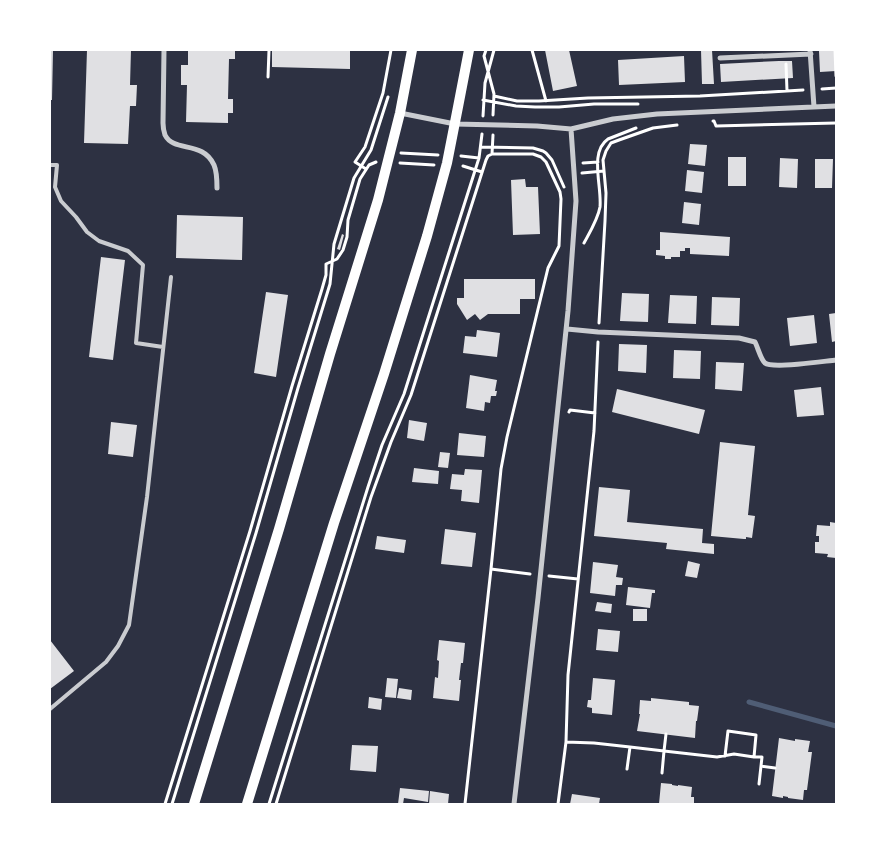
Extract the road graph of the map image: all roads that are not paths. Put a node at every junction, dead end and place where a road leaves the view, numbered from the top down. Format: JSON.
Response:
{"nodes":[{"id":1,"x":164,"y":50,"type":"edge"},
{"id":2,"x":412,"y":50,"type":"edge"},
{"id":3,"x":468,"y":50,"type":"edge"},
{"id":4,"x":811,"y":52,"type":"edge"},
{"id":5,"x":720,"y":58,"type":"dead end"},
{"id":6,"x":836,"y":106,"type":"edge"},
{"id":7,"x":814,"y":107,"type":"junction"},
{"id":8,"x":400,"y":113,"type":"junction"},
{"id":9,"x":455,"y":124,"type":"junction"},
{"id":10,"x":571,"y":129,"type":"junction"},
{"id":11,"x":50,"y":165,"type":"edge"},
{"id":12,"x":217,"y":188,"type":"dead end"},
{"id":13,"x":171,"y":277,"type":"dead end"},
{"id":14,"x":566,"y":329,"type":"junction"},
{"id":15,"x":164,"y":347,"type":"junction"},
{"id":16,"x":836,"y":360,"type":"edge"},
{"id":17,"x":50,"y":709,"type":"edge"},
{"id":18,"x":194,"y":804,"type":"edge"},
{"id":19,"x":247,"y":804,"type":"edge"},
{"id":20,"x":514,"y":804,"type":"edge"}],
"edges":[{"from":1,"to":12,"type":"street"},
{"from":2,"to":8,"type":"main road"},
{"from":3,"to":9,"type":"main road"},
{"from":4,"to":5,"type":"street"},
{"from":4,"to":7,"type":"street"},
{"from":6,"to":7,"type":"street"},
{"from":7,"to":10,"type":"street"},
{"from":8,"to":9,"type":"street"},
{"from":8,"to":18,"type":"main road"},
{"from":9,"to":10,"type":"street"},
{"from":9,"to":19,"type":"main road"},
{"from":10,"to":14,"type":"street"},
{"from":11,"to":15,"type":"lane"},
{"from":13,"to":15,"type":"lane"},
{"from":14,"to":16,"type":"street"},
{"from":14,"to":20,"type":"street"},
{"from":15,"to":17,"type":"lane"}]}
